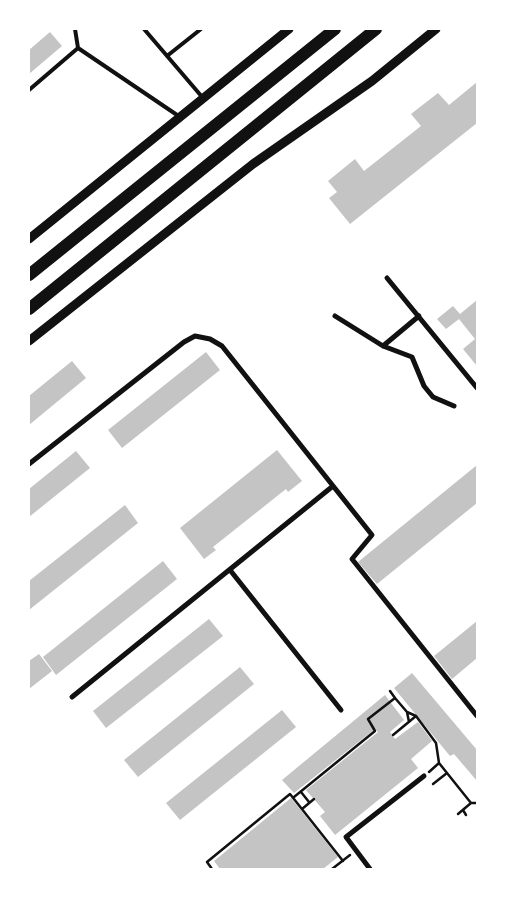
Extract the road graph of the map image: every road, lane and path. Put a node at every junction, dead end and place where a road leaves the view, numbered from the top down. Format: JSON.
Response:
{"nodes":[{"id":1,"x":75,"y":29,"type":"edge"},
{"id":2,"x":144,"y":29,"type":"edge"},
{"id":3,"x":201,"y":29,"type":"edge"},
{"id":4,"x":289,"y":29,"type":"edge"},
{"id":5,"x":334,"y":29,"type":"edge"},
{"id":6,"x":376,"y":29,"type":"edge"},
{"id":7,"x":435,"y":29,"type":"edge"},
{"id":8,"x":78,"y":48,"type":"junction"},
{"id":9,"x":167,"y":56,"type":"junction"},
{"id":10,"x":29,"y":90,"type":"edge"},
{"id":11,"x":203,"y":98,"type":"junction"},
{"id":12,"x":180,"y":116,"type":"junction"},
{"id":13,"x":29,"y":239,"type":"edge"},
{"id":14,"x":29,"y":275,"type":"edge"},
{"id":15,"x":387,"y":278,"type":"dead end"},
{"id":16,"x":29,"y":309,"type":"edge"},
{"id":17,"x":335,"y":316,"type":"dead end"},
{"id":18,"x":418,"y":316,"type":"junction"},
{"id":19,"x":29,"y":341,"type":"edge"},
{"id":20,"x":383,"y":346,"type":"junction"},
{"id":21,"x":477,"y":388,"type":"edge"},
{"id":22,"x":454,"y":406,"type":"dead end"},
{"id":23,"x":29,"y":464,"type":"edge"},
{"id":24,"x":333,"y":486,"type":"junction"},
{"id":25,"x":230,"y":570,"type":"junction"},
{"id":26,"x":390,"y":691,"type":"dead end"},
{"id":27,"x":72,"y":696,"type":"dead end"},
{"id":28,"x":395,"y":698,"type":"junction"},
{"id":29,"x":341,"y":710,"type":"dead end"},
{"id":30,"x":407,"y":712,"type":"junction"},
{"id":31,"x":416,"y":716,"type":"junction"},
{"id":32,"x":477,"y":716,"type":"edge"},
{"id":33,"x":409,"y":722,"type":"junction"},
{"id":34,"x":393,"y":736,"type":"dead end"},
{"id":35,"x":439,"y":763,"type":"junction"},
{"id":36,"x":447,"y":773,"type":"junction"},
{"id":37,"x":424,"y":776,"type":"joint"},
{"id":38,"x":433,"y":784,"type":"dead end"},
{"id":39,"x":301,"y":792,"type":"junction"},
{"id":40,"x":293,"y":798,"type":"junction"},
{"id":41,"x":314,"y":799,"type":"dead end"},
{"id":42,"x":309,"y":802,"type":"junction"},
{"id":43,"x":472,"y":803,"type":"junction"},
{"id":44,"x":477,"y":803,"type":"edge"},
{"id":45,"x":302,"y":809,"type":"junction"},
{"id":46,"x":463,"y":810,"type":"junction"},
{"id":47,"x":458,"y":814,"type":"dead end"},
{"id":48,"x":466,"y":815,"type":"dead end"},
{"id":49,"x":212,"y":869,"type":"edge"},
{"id":50,"x":332,"y":869,"type":"edge"},
{"id":51,"x":370,"y":869,"type":"edge"}],
"edges":[{"from":1,"to":8,"type":"lane"},
{"from":2,"to":9,"type":"lane"},
{"from":3,"to":9,"type":"lane"},
{"from":4,"to":11,"type":"street"},
{"from":5,"to":14,"type":"highway"},
{"from":6,"to":16,"type":"highway"},
{"from":7,"to":19,"type":"street"},
{"from":8,"to":10,"type":"lane"},
{"from":8,"to":12,"type":"lane"},
{"from":9,"to":11,"type":"lane"},
{"from":11,"to":12,"type":"street"},
{"from":12,"to":13,"type":"street"},
{"from":15,"to":18,"type":"street"},
{"from":17,"to":20,"type":"street"},
{"from":18,"to":20,"type":"street"},
{"from":18,"to":21,"type":"street"},
{"from":20,"to":22,"type":"street"},
{"from":23,"to":24,"type":"street"},
{"from":24,"to":25,"type":"street"},
{"from":24,"to":32,"type":"street"},
{"from":25,"to":27,"type":"street"},
{"from":25,"to":29,"type":"street"},
{"from":26,"to":28,"type":"path"},
{"from":28,"to":30,"type":"path"},
{"from":28,"to":39,"type":"path"},
{"from":30,"to":31,"type":"path"},
{"from":30,"to":33,"type":"path"},
{"from":31,"to":33,"type":"path"},
{"from":31,"to":35,"type":"path"},
{"from":33,"to":34,"type":"path"},
{"from":35,"to":36,"type":"path"},
{"from":35,"to":37,"type":"path"},
{"from":36,"to":38,"type":"path"},
{"from":36,"to":43,"type":"path"},
{"from":37,"to":51,"type":"street"},
{"from":39,"to":40,"type":"path"},
{"from":39,"to":42,"type":"path"},
{"from":40,"to":45,"type":"path"},
{"from":40,"to":49,"type":"path"},
{"from":41,"to":42,"type":"path"},
{"from":42,"to":45,"type":"path"},
{"from":43,"to":44,"type":"path"},
{"from":43,"to":46,"type":"path"},
{"from":45,"to":50,"type":"path"},
{"from":46,"to":47,"type":"path"},
{"from":46,"to":48,"type":"path"}]}
